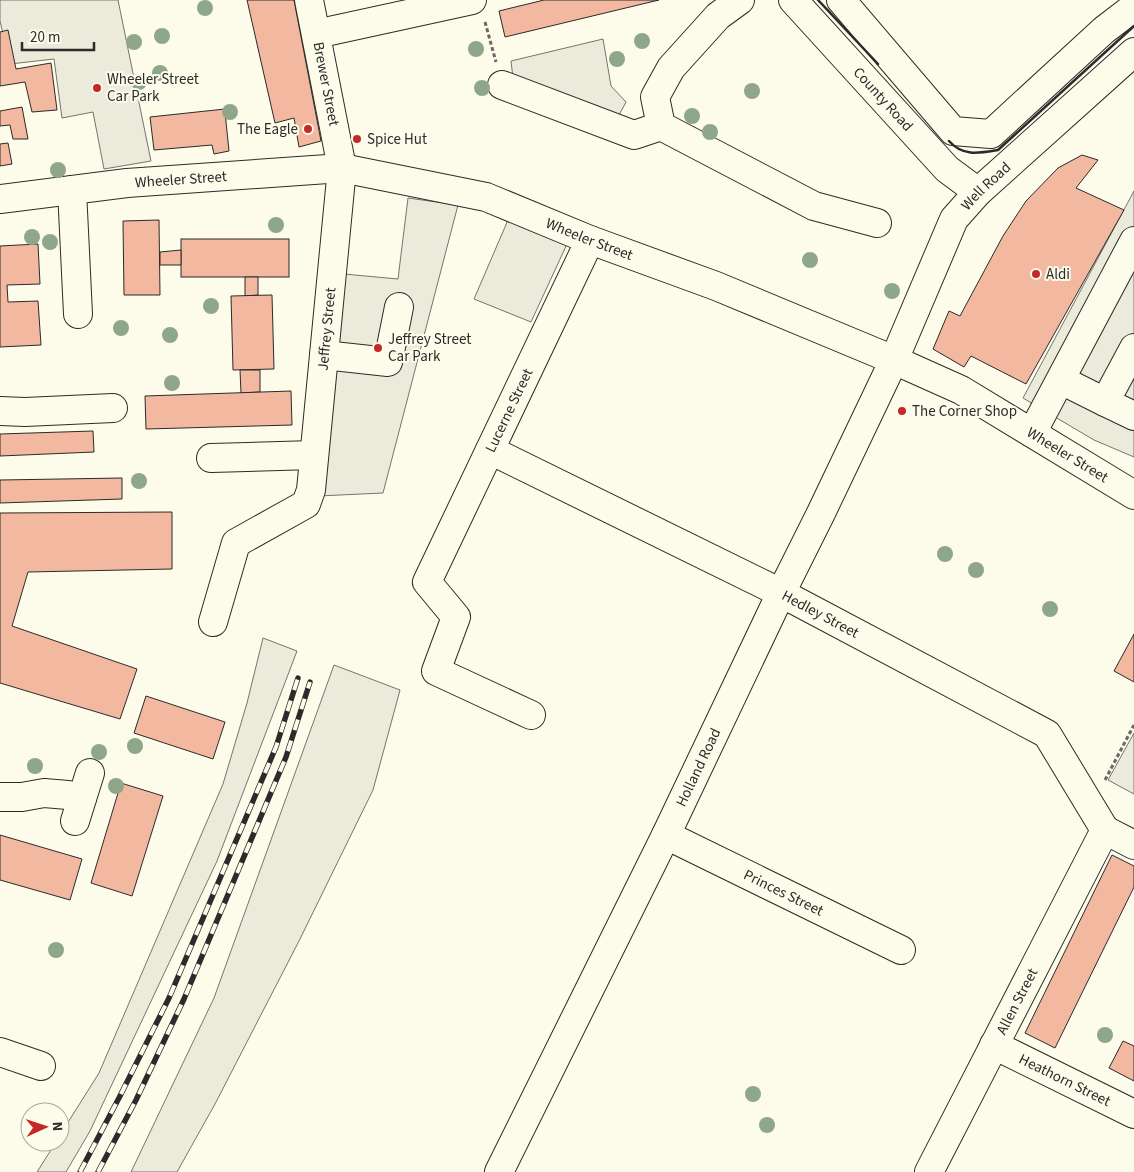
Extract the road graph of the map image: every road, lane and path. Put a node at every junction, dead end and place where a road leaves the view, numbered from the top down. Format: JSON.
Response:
{"nodes":[{"id":1,"x":309,"y":0,"type":"edge"},
{"id":2,"x":740,"y":0,"type":"edge"},
{"id":3,"x":793,"y":0,"type":"edge"},
{"id":4,"x":841,"y":0,"type":"edge"},
{"id":5,"x":1134,"y":7,"type":"edge"},
{"id":6,"x":478,"y":9,"type":"edge"},
{"id":7,"x":316,"y":34,"type":"junction"},
{"id":8,"x":1134,"y":52,"type":"edge"},
{"id":9,"x":502,"y":85,"type":"joint"},
{"id":10,"x":661,"y":126,"type":"junction"},
{"id":11,"x":342,"y":168,"type":"junction"},
{"id":12,"x":72,"y":190,"type":"junction"},
{"id":13,"x":978,"y":192,"type":"junction"},
{"id":14,"x":0,"y":199,"type":"edge"},
{"id":15,"x":877,"y":223,"type":"dead end"},
{"id":16,"x":590,"y":240,"type":"junction"},
{"id":17,"x":1134,"y":241,"type":"edge"},
{"id":18,"x":400,"y":307,"type":"dead end"},
{"id":19,"x":78,"y":314,"type":"dead end"},
{"id":20,"x":1134,"y":348,"type":"edge"},
{"id":21,"x":324,"y":355,"type":"junction"},
{"id":22,"x":894,"y":360,"type":"junction"},
{"id":23,"x":1061,"y":380,"type":"junction"},
{"id":24,"x":1106,"y":402,"type":"junction"},
{"id":25,"x":113,"y":408,"type":"dead end"},
{"id":26,"x":0,"y":412,"type":"edge"},
{"id":27,"x":1134,"y":416,"type":"edge"},
{"id":28,"x":1032,"y":433,"type":"junction"},
{"id":29,"x":490,"y":450,"type":"junction"},
{"id":30,"x":314,"y":455,"type":"junction"},
{"id":31,"x":211,"y":458,"type":"dead end"},
{"id":32,"x":1134,"y":494,"type":"edge"},
{"id":33,"x":781,"y":593,"type":"junction"},
{"id":34,"x":213,"y":622,"type":"dead end"},
{"id":35,"x":531,"y":716,"type":"dead end"},
{"id":36,"x":1134,"y":725,"type":"edge"},
{"id":37,"x":90,"y":773,"type":"dead end"},
{"id":38,"x":0,"y":797,"type":"edge"},
{"id":39,"x":1091,"y":807,"type":"junction"},
{"id":40,"x":1105,"y":830,"type":"junction"},
{"id":41,"x":666,"y":835,"type":"junction"},
{"id":42,"x":1134,"y":845,"type":"edge"},
{"id":43,"x":901,"y":950,"type":"dead end"},
{"id":44,"x":994,"y":1045,"type":"junction"},
{"id":45,"x":0,"y":1052,"type":"edge"},
{"id":46,"x":41,"y":1066,"type":"dead end"},
{"id":47,"x":1134,"y":1114,"type":"edge"},
{"id":48,"x":499,"y":1172,"type":"edge"},
{"id":49,"x":929,"y":1172,"type":"edge"}],
"edges":[{"from":1,"to":7,"type":"street","name":"Brewer Street"},
{"from":2,"to":10,"type":"street"},
{"from":3,"to":13,"type":"street","name":"County Road"},
{"from":4,"to":5,"type":"street"},
{"from":6,"to":7,"type":"street"},
{"from":6,"to":9,"type":"path"},
{"from":7,"to":11,"type":"street","name":"Brewer Street"},
{"from":8,"to":13,"type":"street","name":"Well Road"},
{"from":9,"to":10,"type":"street"},
{"from":10,"to":15,"type":"street"},
{"from":11,"to":12,"type":"street","name":"Wheeler Street"},
{"from":11,"to":16,"type":"street","name":"Wheeler Street"},
{"from":11,"to":21,"type":"street","name":"Jeffrey Street"},
{"from":12,"to":14,"type":"street","name":"Wheeler Street"},
{"from":12,"to":19,"type":"street"},
{"from":13,"to":22,"type":"street","name":"Well Road"},
{"from":16,"to":22,"type":"street","name":"Wheeler Street"},
{"from":16,"to":29,"type":"street","name":"Lucerne Street"},
{"from":17,"to":23,"type":"street"},
{"from":18,"to":21,"type":"street"},
{"from":20,"to":24,"type":"street"},
{"from":21,"to":30,"type":"street","name":"Jeffrey Street"},
{"from":22,"to":28,"type":"street","name":"Wheeler Street"},
{"from":22,"to":33,"type":"street","name":"Holland Road"},
{"from":23,"to":24,"type":"street"},
{"from":23,"to":28,"type":"street"},
{"from":24,"to":27,"type":"street"},
{"from":25,"to":26,"type":"street"},
{"from":28,"to":32,"type":"street","name":"Wheeler Street"},
{"from":29,"to":33,"type":"street","name":"Hedley Street"},
{"from":29,"to":35,"type":"street","name":"Lucerne Street"},
{"from":30,"to":31,"type":"street"},
{"from":30,"to":34,"type":"street","name":"Jeffrey Street"},
{"from":33,"to":39,"type":"street","name":"Hedley Street"},
{"from":33,"to":41,"type":"street","name":"Holland Road"},
{"from":36,"to":39,"type":"path"},
{"from":37,"to":38,"type":"street"},
{"from":39,"to":40,"type":"street","name":"Hedley Street"},
{"from":40,"to":42,"type":"street"},
{"from":40,"to":44,"type":"street","name":"Allen Street"},
{"from":41,"to":43,"type":"street","name":"Princes Street"},
{"from":41,"to":48,"type":"street","name":"Holland Road"},
{"from":44,"to":47,"type":"street","name":"Heathorn Street"},
{"from":44,"to":49,"type":"street","name":"Allen Street"},
{"from":45,"to":46,"type":"street"}]}
